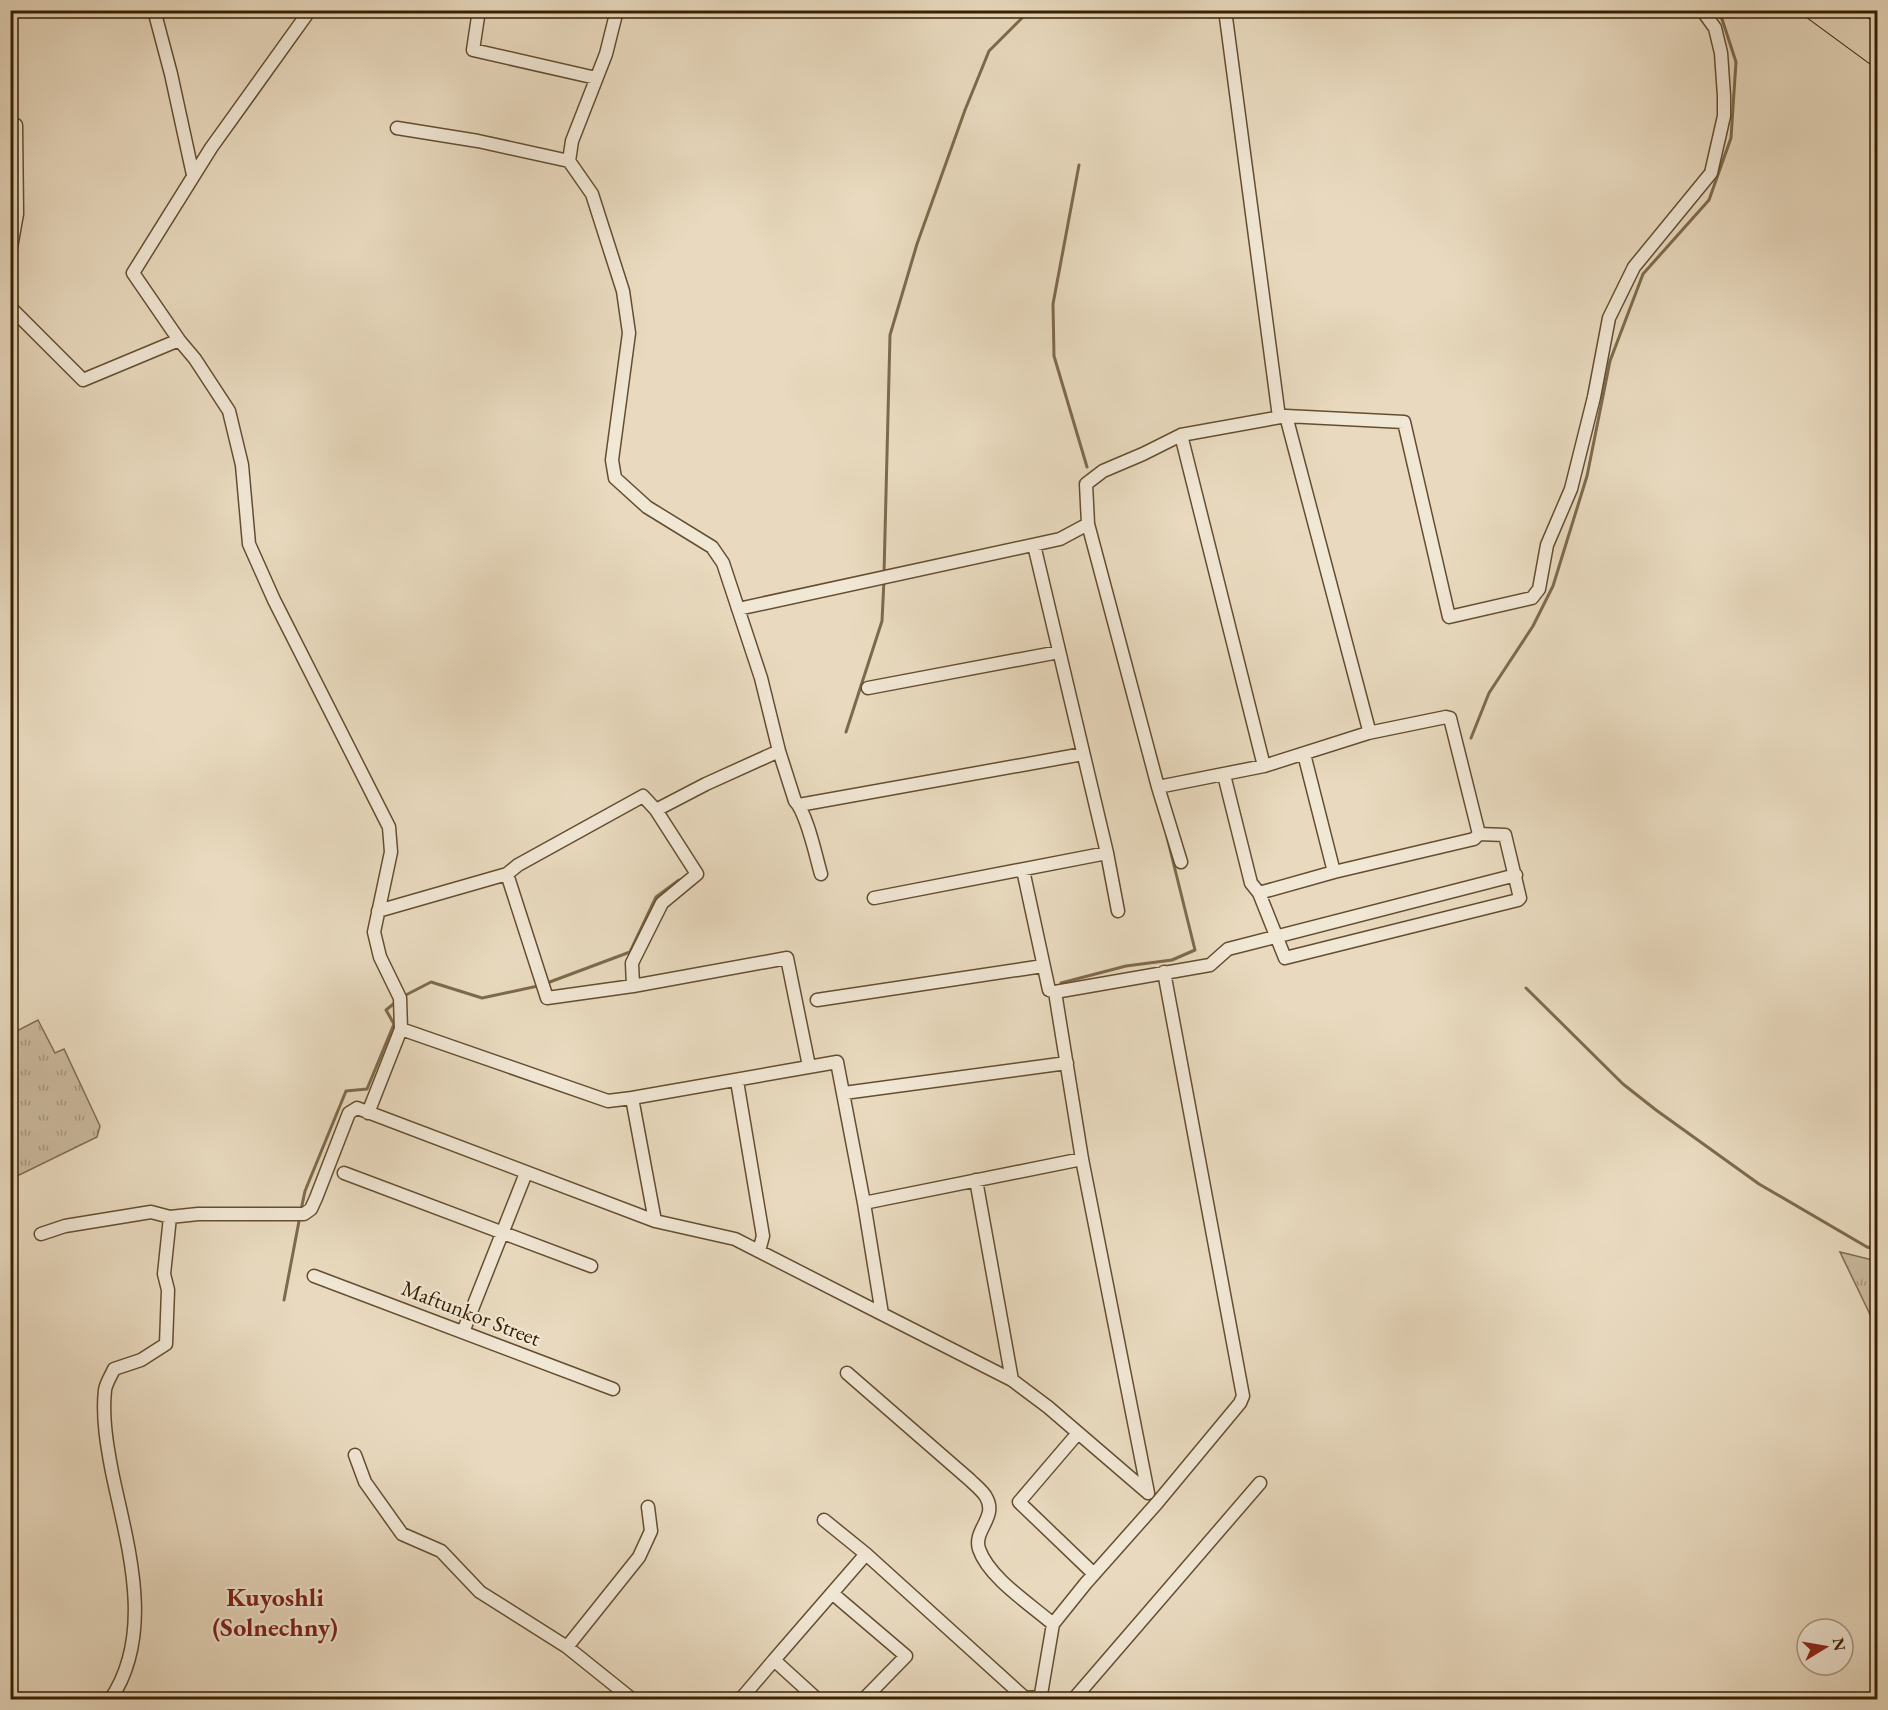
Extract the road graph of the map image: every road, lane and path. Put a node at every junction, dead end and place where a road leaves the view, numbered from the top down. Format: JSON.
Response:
{"nodes":[{"id":1,"x":154,"y":10,"type":"edge"},
{"id":2,"x":309,"y":10,"type":"edge"},
{"id":3,"x":479,"y":10,"type":"edge"},
{"id":4,"x":616,"y":10,"type":"edge"},
{"id":5,"x":1225,"y":10,"type":"edge"},
{"id":6,"x":1702,"y":10,"type":"edge"},
{"id":7,"x":1814,"y":10,"type":"edge"},
{"id":8,"x":1839,"y":10,"type":"edge"},
{"id":9,"x":1878,"y":38,"type":"edge"},
{"id":10,"x":1878,"y":57,"type":"edge"},
{"id":11,"x":596,"y":78,"type":"junction"},
{"id":12,"x":16,"y":125,"type":"dead end"},
{"id":13,"x":397,"y":128,"type":"dead end"},
{"id":14,"x":570,"y":161,"type":"junction"},
{"id":15,"x":193,"y":175,"type":"junction"},
{"id":16,"x":10,"y":253,"type":"edge"},
{"id":17,"x":10,"y":307,"type":"edge"},
{"id":18,"x":179,"y":340,"type":"junction"},
{"id":19,"x":1283,"y":416,"type":"junction"},
{"id":20,"x":1182,"y":435,"type":"junction"},
{"id":21,"x":1088,"y":524,"type":"junction"},
{"id":22,"x":1034,"y":545,"type":"junction"},
{"id":23,"x":738,"y":609,"type":"junction"},
{"id":24,"x":1059,"y":652,"type":"junction"},
{"id":25,"x":868,"y":688,"type":"dead end"},
{"id":26,"x":1368,"y":733,"type":"junction"},
{"id":27,"x":778,"y":751,"type":"junction"},
{"id":28,"x":1083,"y":754,"type":"junction"},
{"id":29,"x":1304,"y":754,"type":"junction"},
{"id":30,"x":1264,"y":766,"type":"junction"},
{"id":31,"x":1224,"y":775,"type":"junction"},
{"id":32,"x":1158,"y":787,"type":"junction"},
{"id":33,"x":799,"y":805,"type":"junction"},
{"id":34,"x":656,"y":810,"type":"junction"},
{"id":35,"x":1479,"y":834,"type":"junction"},
{"id":36,"x":1107,"y":853,"type":"junction"},
{"id":37,"x":1181,"y":862,"type":"dead end"},
{"id":38,"x":1023,"y":870,"type":"junction"},
{"id":39,"x":1334,"y":873,"type":"junction"},
{"id":40,"x":507,"y":874,"type":"junction"},
{"id":41,"x":821,"y":874,"type":"dead end"},
{"id":42,"x":1516,"y":875,"type":"junction"},
{"id":43,"x":1259,"y":893,"type":"junction"},
{"id":44,"x":874,"y":898,"type":"dead end"},
{"id":45,"x":378,"y":911,"type":"junction"},
{"id":46,"x":1118,"y":911,"type":"dead end"},
{"id":47,"x":1275,"y":935,"type":"junction"},
{"id":48,"x":1043,"y":966,"type":"junction"},
{"id":49,"x":1164,"y":972,"type":"junction"},
{"id":50,"x":633,"y":986,"type":"junction"},
{"id":51,"x":1055,"y":992,"type":"junction"},
{"id":52,"x":817,"y":1000,"type":"dead end"},
{"id":53,"x":401,"y":1029,"type":"junction"},
{"id":54,"x":1067,"y":1063,"type":"junction"},
{"id":55,"x":809,"y":1066,"type":"junction"},
{"id":56,"x":737,"y":1081,"type":"junction"},
{"id":57,"x":844,"y":1093,"type":"junction"},
{"id":58,"x":632,"y":1098,"type":"junction"},
{"id":59,"x":368,"y":1113,"type":"junction"},
{"id":60,"x":1082,"y":1159,"type":"junction"},
{"id":61,"x":344,"y":1173,"type":"dead end"},
{"id":62,"x":526,"y":1173,"type":"junction"},
{"id":63,"x":976,"y":1180,"type":"junction"},
{"id":64,"x":864,"y":1203,"type":"junction"},
{"id":65,"x":170,"y":1217,"type":"junction"},
{"id":66,"x":655,"y":1221,"type":"junction"},
{"id":67,"x":501,"y":1233,"type":"junction"},
{"id":68,"x":41,"y":1234,"type":"dead end"},
{"id":69,"x":759,"y":1251,"type":"junction"},
{"id":70,"x":591,"y":1266,"type":"dead end"},
{"id":71,"x":314,"y":1275,"type":"dead end"},
{"id":72,"x":882,"y":1314,"type":"junction"},
{"id":73,"x":463,"y":1332,"type":"junction"},
{"id":74,"x":847,"y":1373,"type":"dead end"},
{"id":75,"x":1012,"y":1380,"type":"junction"},
{"id":76,"x":613,"y":1389,"type":"dead end"},
{"id":77,"x":1078,"y":1433,"type":"junction"},
{"id":78,"x":356,"y":1455,"type":"dead end"},
{"id":79,"x":1260,"y":1483,"type":"dead end"},
{"id":80,"x":1148,"y":1492,"type":"junction"},
{"id":81,"x":1157,"y":1503,"type":"junction"},
{"id":82,"x":648,"y":1507,"type":"dead end"},
{"id":83,"x":824,"y":1520,"type":"dead end"},
{"id":84,"x":866,"y":1554,"type":"junction"},
{"id":85,"x":1094,"y":1574,"type":"junction"},
{"id":86,"x":832,"y":1593,"type":"junction"},
{"id":87,"x":1053,"y":1624,"type":"junction"},
{"id":88,"x":567,"y":1647,"type":"junction"},
{"id":89,"x":774,"y":1660,"type":"junction"},
{"id":90,"x":1039,"y":1698,"type":"edge"},
{"id":91,"x":1024,"y":1699,"type":"edge"},
{"id":92,"x":110,"y":1700,"type":"edge"},
{"id":93,"x":633,"y":1700,"type":"edge"},
{"id":94,"x":740,"y":1700,"type":"edge"},
{"id":95,"x":818,"y":1700,"type":"edge"},
{"id":96,"x":863,"y":1700,"type":"edge"},
{"id":97,"x":1072,"y":1700,"type":"edge"}],
"edges":[{"from":1,"to":15,"type":"street"},
{"from":2,"to":15,"type":"street"},
{"from":3,"to":11,"type":"street"},
{"from":4,"to":11,"type":"street"},
{"from":5,"to":19,"type":"street"},
{"from":6,"to":19,"type":"street"},
{"from":7,"to":10,"type":"highway"},
{"from":8,"to":9,"type":"highway"},
{"from":11,"to":14,"type":"street"},
{"from":12,"to":16,"type":"street"},
{"from":13,"to":14,"type":"street"},
{"from":14,"to":23,"type":"street"},
{"from":15,"to":18,"type":"street"},
{"from":17,"to":18,"type":"street"},
{"from":18,"to":45,"type":"street"},
{"from":19,"to":20,"type":"street"},
{"from":19,"to":26,"type":"street"},
{"from":20,"to":21,"type":"street"},
{"from":20,"to":30,"type":"street"},
{"from":21,"to":22,"type":"street"},
{"from":21,"to":32,"type":"street"},
{"from":22,"to":23,"type":"street"},
{"from":22,"to":24,"type":"street"},
{"from":23,"to":27,"type":"street"},
{"from":24,"to":25,"type":"street"},
{"from":24,"to":28,"type":"street"},
{"from":26,"to":29,"type":"street"},
{"from":26,"to":35,"type":"street"},
{"from":27,"to":33,"type":"street"},
{"from":27,"to":34,"type":"street"},
{"from":28,"to":33,"type":"street"},
{"from":28,"to":36,"type":"street"},
{"from":29,"to":30,"type":"street"},
{"from":29,"to":39,"type":"street"},
{"from":30,"to":31,"type":"street"},
{"from":31,"to":32,"type":"street"},
{"from":31,"to":43,"type":"street"},
{"from":32,"to":37,"type":"street"},
{"from":33,"to":41,"type":"street"},
{"from":34,"to":40,"type":"street"},
{"from":34,"to":50,"type":"street"},
{"from":35,"to":39,"type":"street"},
{"from":35,"to":42,"type":"street"},
{"from":36,"to":38,"type":"street"},
{"from":36,"to":46,"type":"street"},
{"from":38,"to":44,"type":"street"},
{"from":38,"to":48,"type":"street"},
{"from":39,"to":43,"type":"street"},
{"from":40,"to":45,"type":"street"},
{"from":40,"to":50,"type":"street"},
{"from":42,"to":47,"type":"street"},
{"from":42,"to":47,"type":"street"},
{"from":43,"to":47,"type":"street"},
{"from":45,"to":53,"type":"street"},
{"from":47,"to":49,"type":"street"},
{"from":48,"to":51,"type":"street"},
{"from":48,"to":52,"type":"street"},
{"from":49,"to":51,"type":"street"},
{"from":49,"to":81,"type":"street"},
{"from":50,"to":55,"type":"street"},
{"from":51,"to":54,"type":"street"},
{"from":53,"to":58,"type":"street"},
{"from":53,"to":59,"type":"street"},
{"from":54,"to":57,"type":"street"},
{"from":54,"to":60,"type":"street"},
{"from":55,"to":56,"type":"street"},
{"from":55,"to":57,"type":"street"},
{"from":56,"to":58,"type":"street"},
{"from":56,"to":69,"type":"street"},
{"from":57,"to":64,"type":"street"},
{"from":58,"to":66,"type":"street"},
{"from":59,"to":62,"type":"street"},
{"from":59,"to":65,"type":"street"},
{"from":60,"to":63,"type":"street"},
{"from":60,"to":80,"type":"street"},
{"from":61,"to":67,"type":"street"},
{"from":62,"to":66,"type":"street"},
{"from":62,"to":67,"type":"street"},
{"from":63,"to":64,"type":"street"},
{"from":63,"to":75,"type":"street"},
{"from":64,"to":72,"type":"street"},
{"from":65,"to":68,"type":"street"},
{"from":65,"to":92,"type":"street"},
{"from":66,"to":69,"type":"street"},
{"from":67,"to":70,"type":"street"},
{"from":67,"to":73,"type":"street"},
{"from":69,"to":72,"type":"street"},
{"from":71,"to":73,"type":"street","name":"Maftunkor Street"},
{"from":72,"to":75,"type":"street"},
{"from":73,"to":76,"type":"street","name":"Maftunkor Street"},
{"from":74,"to":87,"type":"street"},
{"from":75,"to":77,"type":"street"},
{"from":77,"to":80,"type":"street"},
{"from":77,"to":85,"type":"street"},
{"from":78,"to":88,"type":"street"},
{"from":79,"to":97,"type":"street"},
{"from":80,"to":81,"type":"street"},
{"from":81,"to":85,"type":"street"},
{"from":82,"to":88,"type":"street"},
{"from":83,"to":84,"type":"street"},
{"from":84,"to":86,"type":"street"},
{"from":84,"to":91,"type":"street"},
{"from":85,"to":87,"type":"street"},
{"from":86,"to":89,"type":"street"},
{"from":86,"to":96,"type":"street"},
{"from":87,"to":90,"type":"street"},
{"from":88,"to":93,"type":"street"},
{"from":89,"to":94,"type":"street"},
{"from":89,"to":95,"type":"street"},
{"from":90,"to":91,"type":"street"}]}
